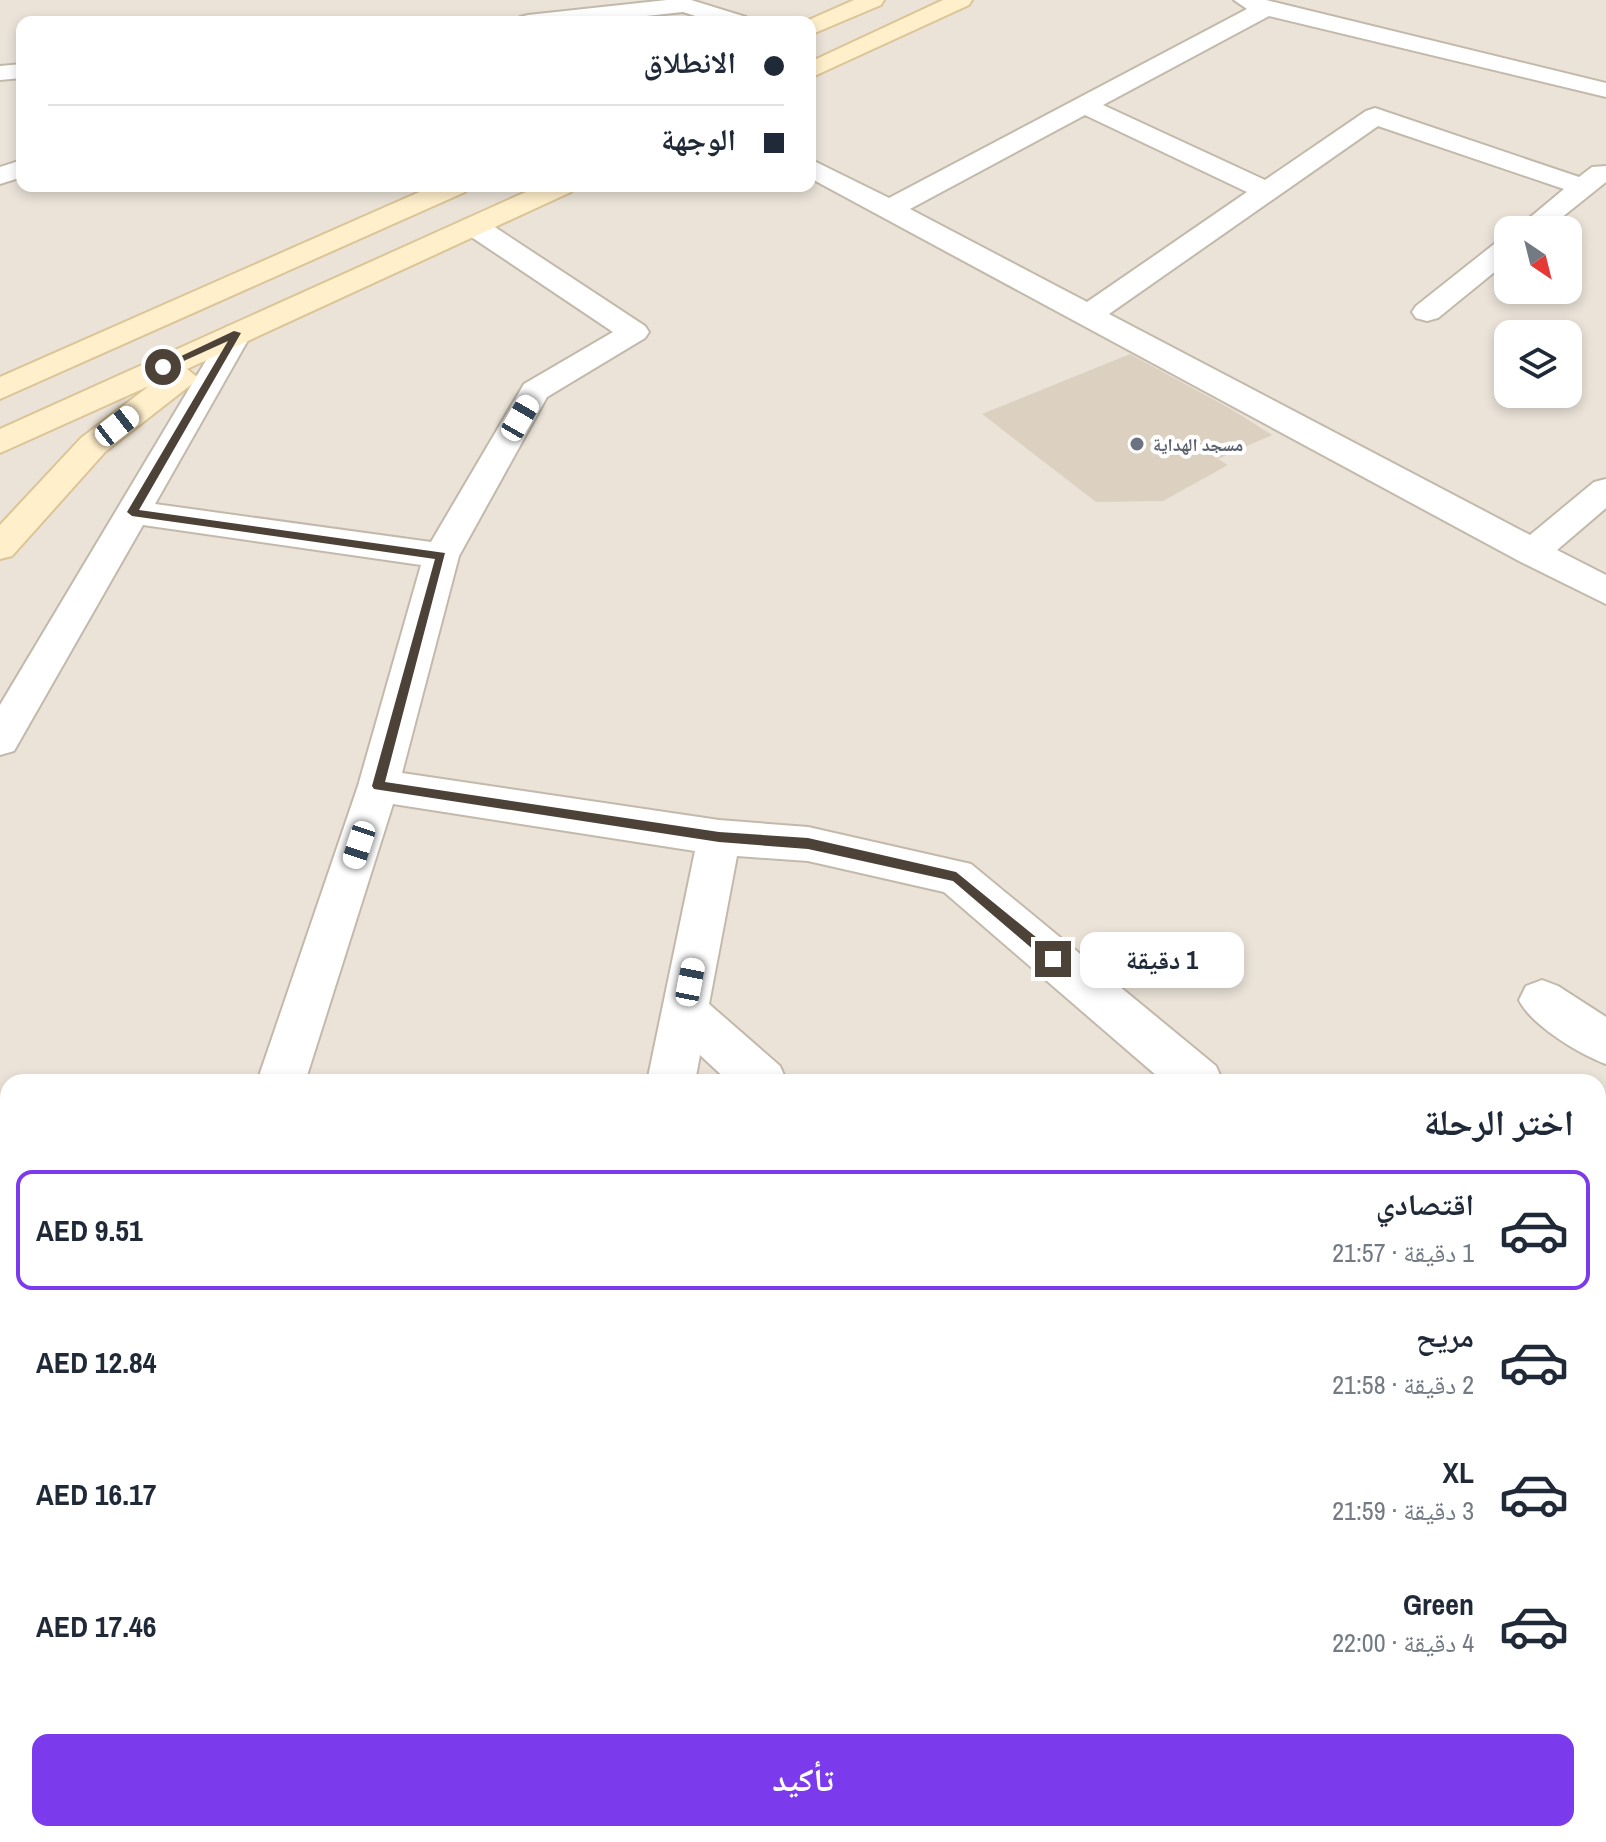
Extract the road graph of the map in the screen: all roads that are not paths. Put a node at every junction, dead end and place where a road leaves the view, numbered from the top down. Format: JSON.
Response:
{"nodes":[{"id":1,"x":873,"y":0,"type":"edge"},
{"id":2,"x":961,"y":0,"type":"edge"},
{"id":3,"x":1256,"y":4,"type":"edge"},
{"id":4,"x":583,"y":16,"type":"edge"},
{"id":5,"x":719,"y":16,"type":"edge"},
{"id":6,"x":816,"y":25,"type":"edge"},
{"id":7,"x":816,"y":68,"type":"edge"},
{"id":8,"x":1606,"y":90,"type":"edge"},
{"id":9,"x":1084,"y":105,"type":"junction"},
{"id":10,"x":1606,"y":169,"type":"edge"},
{"id":11,"x":816,"y":170,"type":"edge"},
{"id":12,"x":1583,"y":187,"type":"junction"},
{"id":13,"x":1267,"y":191,"type":"junction"},
{"id":14,"x":442,"y":192,"type":"edge"},
{"id":15,"x":548,"y":192,"type":"edge"},
{"id":16,"x":889,"y":209,"type":"junction"},
{"id":17,"x":1547,"y":216,"type":"edge"},
{"id":18,"x":474,"y":226,"type":"junction"},
{"id":19,"x":1494,"y":258,"type":"edge"},
{"id":20,"x":1427,"y":312,"type":"dead end"},
{"id":21,"x":1089,"y":314,"type":"junction"},
{"id":22,"x":237,"y":333,"type":"junction"},
{"id":23,"x":0,"y":389,"type":"edge"},
{"id":24,"x":0,"y":442,"type":"edge"},
{"id":25,"x":1606,"y":490,"type":"edge"},
{"id":26,"x":132,"y":512,"type":"junction"},
{"id":27,"x":0,"y":547,"type":"edge"},
{"id":28,"x":1532,"y":552,"type":"junction"},
{"id":29,"x":441,"y":556,"type":"junction"},
{"id":30,"x":1606,"y":591,"type":"edge"},
{"id":31,"x":0,"y":740,"type":"edge"},
{"id":32,"x":378,"y":786,"type":"junction"},
{"id":33,"x":719,"y":837,"type":"junction"},
{"id":34,"x":1542,"y":1000,"type":"dead end"},
{"id":35,"x":685,"y":1011,"type":"junction"},
{"id":36,"x":1606,"y":1043,"type":"edge"},
{"id":37,"x":284,"y":1074,"type":"edge"},
{"id":38,"x":673,"y":1074,"type":"edge"},
{"id":39,"x":754,"y":1074,"type":"edge"},
{"id":40,"x":1190,"y":1074,"type":"edge"}],
"edges":[{"from":1,"to":6,"type":"street"},
{"from":2,"to":7,"type":"street"},
{"from":3,"to":8,"type":"street"},
{"from":3,"to":9,"type":"street"},
{"from":4,"to":5,"type":"street"},
{"from":9,"to":13,"type":"street"},
{"from":9,"to":16,"type":"street"},
{"from":10,"to":12,"type":"street"},
{"from":11,"to":16,"type":"street"},
{"from":12,"to":13,"type":"street"},
{"from":12,"to":17,"type":"street"},
{"from":13,"to":21,"type":"street"},
{"from":14,"to":23,"type":"street"},
{"from":15,"to":18,"type":"street"},
{"from":16,"to":21,"type":"street"},
{"from":18,"to":22,"type":"street"},
{"from":18,"to":29,"type":"street"},
{"from":19,"to":20,"type":"street"},
{"from":21,"to":28,"type":"street"},
{"from":22,"to":24,"type":"street"},
{"from":22,"to":26,"type":"street"},
{"from":22,"to":27,"type":"street"},
{"from":25,"to":28,"type":"street"},
{"from":26,"to":29,"type":"street"},
{"from":26,"to":31,"type":"street"},
{"from":28,"to":30,"type":"street"},
{"from":29,"to":32,"type":"street"},
{"from":32,"to":33,"type":"street"},
{"from":32,"to":37,"type":"street"},
{"from":33,"to":35,"type":"street"},
{"from":33,"to":40,"type":"street"},
{"from":34,"to":36,"type":"street"},
{"from":35,"to":38,"type":"street"},
{"from":35,"to":39,"type":"street"}]}
